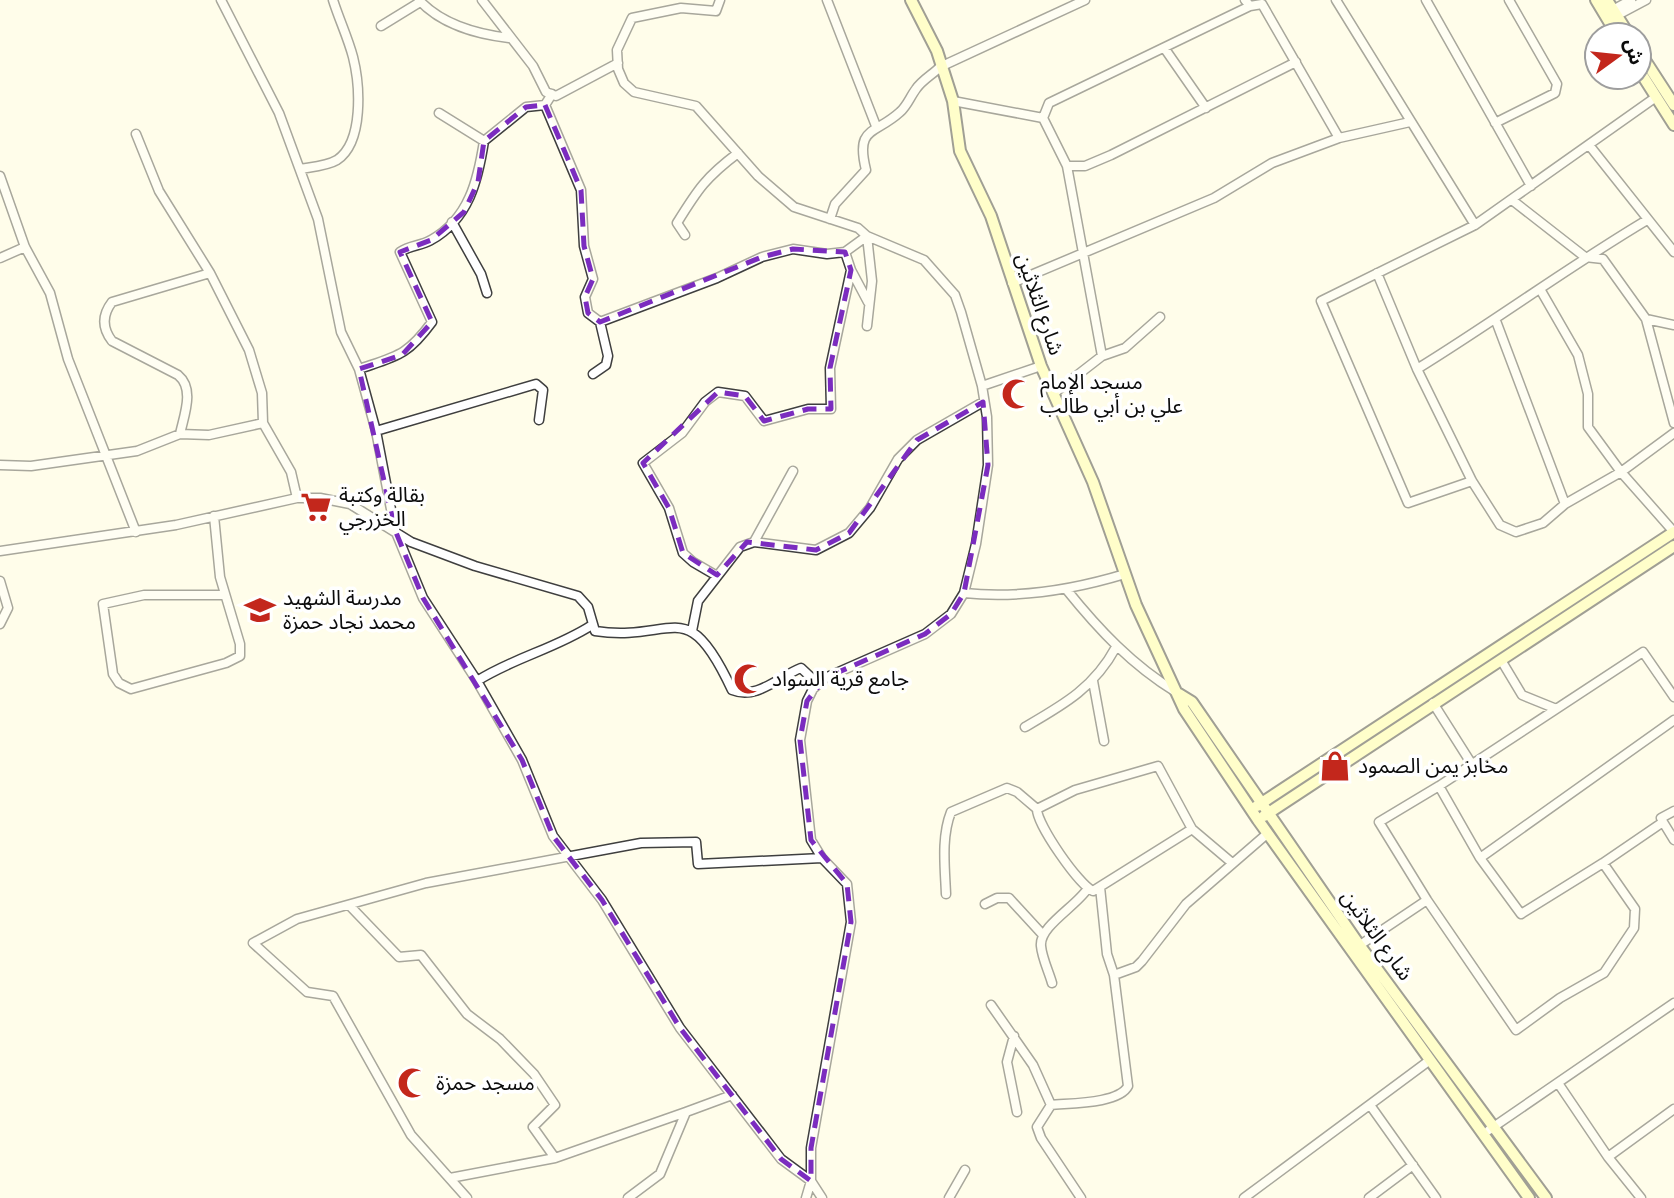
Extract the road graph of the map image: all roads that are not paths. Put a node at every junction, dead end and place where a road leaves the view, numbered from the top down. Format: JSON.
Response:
{"nodes":[{"id":1,"x":221,"y":0,"type":"edge"},
{"id":2,"x":333,"y":0,"type":"edge"},
{"id":3,"x":482,"y":0,"type":"edge"},
{"id":4,"x":720,"y":0,"type":"edge"},
{"id":5,"x":827,"y":0,"type":"edge"},
{"id":6,"x":1085,"y":0,"type":"edge"},
{"id":7,"x":1336,"y":0,"type":"edge"},
{"id":8,"x":1426,"y":0,"type":"edge"},
{"id":9,"x":1509,"y":0,"type":"edge"},
{"id":10,"x":1596,"y":0,"type":"edge"},
{"id":11,"x":1631,"y":0,"type":"edge"},
{"id":12,"x":1646,"y":0,"type":"edge"},
{"id":13,"x":420,"y":1,"type":"edge"},
{"id":14,"x":913,"y":2,"type":"edge"},
{"id":15,"x":1247,"y":3,"type":"edge"},
{"id":16,"x":1610,"y":12,"type":"edge"},
{"id":17,"x":382,"y":26,"type":"dead end"},
{"id":18,"x":509,"y":38,"type":"junction"},
{"id":19,"x":1165,"y":49,"type":"junction"},
{"id":20,"x":1296,"y":62,"type":"junction"},
{"id":21,"x":618,"y":63,"type":"junction"},
{"id":22,"x":940,"y":67,"type":"junction"},
{"id":23,"x":1653,"y":73,"type":"edge"},
{"id":24,"x":1652,"y":91,"type":"edge"},
{"id":25,"x":552,"y":94,"type":"junction"},
{"id":26,"x":1656,"y":97,"type":"junction"},
{"id":27,"x":953,"y":101,"type":"junction"},
{"id":28,"x":544,"y":105,"type":"junction"},
{"id":29,"x":1674,"y":105,"type":"edge"},
{"id":30,"x":1206,"y":108,"type":"junction"},
{"id":31,"x":439,"y":113,"type":"dead end"},
{"id":32,"x":1043,"y":118,"type":"junction"},
{"id":33,"x":1410,"y":122,"type":"junction"},
{"id":34,"x":1495,"y":123,"type":"junction"},
{"id":35,"x":1674,"y":125,"type":"edge"},
{"id":36,"x":876,"y":126,"type":"junction"},
{"id":37,"x":136,"y":134,"type":"dead end"},
{"id":38,"x":1339,"y":138,"type":"junction"},
{"id":39,"x":484,"y":141,"type":"junction"},
{"id":40,"x":1589,"y":145,"type":"junction"},
{"id":41,"x":738,"y":153,"type":"junction"},
{"id":42,"x":1067,"y":166,"type":"junction"},
{"id":43,"x":300,"y":169,"type":"junction"},
{"id":44,"x":0,"y":176,"type":"edge"},
{"id":45,"x":1531,"y":186,"type":"junction"},
{"id":46,"x":1512,"y":200,"type":"junction"},
{"id":47,"x":830,"y":219,"type":"junction"},
{"id":48,"x":1647,"y":220,"type":"junction"},
{"id":49,"x":452,"y":222,"type":"junction"},
{"id":50,"x":1475,"y":225,"type":"junction"},
{"id":51,"x":685,"y":235,"type":"dead end"},
{"id":52,"x":866,"y":236,"type":"junction"},
{"id":53,"x":25,"y":247,"type":"junction"},
{"id":54,"x":1082,"y":251,"type":"junction"},
{"id":55,"x":845,"y":252,"type":"junction"},
{"id":56,"x":1674,"y":252,"type":"edge"},
{"id":57,"x":1585,"y":257,"type":"junction"},
{"id":58,"x":0,"y":258,"type":"edge"},
{"id":59,"x":851,"y":270,"type":"junction"},
{"id":60,"x":210,"y":273,"type":"junction"},
{"id":61,"x":1377,"y":273,"type":"junction"},
{"id":62,"x":1012,"y":283,"type":"junction"},
{"id":63,"x":1540,"y":289,"type":"junction"},
{"id":64,"x":487,"y":293,"type":"dead end"},
{"id":65,"x":868,"y":302,"type":"junction"},
{"id":66,"x":1160,"y":317,"type":"dead end"},
{"id":67,"x":1646,"y":319,"type":"junction"},
{"id":68,"x":1496,"y":321,"type":"junction"},
{"id":69,"x":600,"y":322,"type":"junction"},
{"id":70,"x":1674,"y":325,"type":"edge"},
{"id":71,"x":867,"y":326,"type":"dead end"},
{"id":72,"x":1102,"y":356,"type":"junction"},
{"id":73,"x":1041,"y":366,"type":"junction"},
{"id":74,"x":359,"y":369,"type":"junction"},
{"id":75,"x":1417,"y":369,"type":"junction"},
{"id":76,"x":593,"y":374,"type":"dead end"},
{"id":77,"x":982,"y":386,"type":"junction"},
{"id":78,"x":1054,"y":394,"type":"junction"},
{"id":79,"x":983,"y":402,"type":"junction"},
{"id":80,"x":538,"y":421,"type":"dead end"},
{"id":81,"x":263,"y":423,"type":"junction"},
{"id":82,"x":1674,"y":423,"type":"edge"},
{"id":83,"x":376,"y":431,"type":"junction"},
{"id":84,"x":1674,"y":433,"type":"edge"},
{"id":85,"x":180,"y":434,"type":"junction"},
{"id":86,"x":107,"y":456,"type":"junction"},
{"id":87,"x":0,"y":465,"type":"edge"},
{"id":88,"x":793,"y":471,"type":"dead end"},
{"id":89,"x":1621,"y":472,"type":"junction"},
{"id":90,"x":1472,"y":481,"type":"junction"},
{"id":91,"x":297,"y":498,"type":"junction"},
{"id":92,"x":1565,"y":505,"type":"junction"},
{"id":93,"x":214,"y":516,"type":"junction"},
{"id":94,"x":395,"y":530,"type":"junction"},
{"id":95,"x":136,"y":532,"type":"junction"},
{"id":96,"x":1674,"y":532,"type":"edge"},
{"id":97,"x":754,"y":542,"type":"junction"},
{"id":98,"x":1673,"y":549,"type":"edge"},
{"id":99,"x":0,"y":551,"type":"edge"},
{"id":100,"x":1125,"y":574,"type":"junction"},
{"id":101,"x":717,"y":576,"type":"junction"},
{"id":102,"x":0,"y":580,"type":"edge"},
{"id":103,"x":1066,"y":589,"type":"junction"},
{"id":104,"x":964,"y":593,"type":"junction"},
{"id":105,"x":225,"y":595,"type":"junction"},
{"id":106,"x":0,"y":624,"type":"edge"},
{"id":107,"x":592,"y":625,"type":"junction"},
{"id":108,"x":692,"y":631,"type":"junction"},
{"id":109,"x":1116,"y":648,"type":"junction"},
{"id":110,"x":1501,"y":660,"type":"junction"},
{"id":111,"x":477,"y":681,"type":"junction"},
{"id":112,"x":1093,"y":681,"type":"junction"},
{"id":113,"x":818,"y":684,"type":"junction"},
{"id":114,"x":1179,"y":694,"type":"junction"},
{"id":115,"x":1674,"y":697,"type":"edge"},
{"id":116,"x":1433,"y":703,"type":"junction"},
{"id":117,"x":1554,"y":708,"type":"junction"},
{"id":118,"x":1674,"y":720,"type":"edge"},
{"id":119,"x":1025,"y":727,"type":"dead end"},
{"id":120,"x":1104,"y":741,"type":"dead end"},
{"id":121,"x":1471,"y":762,"type":"junction"},
{"id":122,"x":1439,"y":786,"type":"junction"},
{"id":123,"x":1037,"y":808,"type":"junction"},
{"id":124,"x":1260,"y":811,"type":"junction"},
{"id":125,"x":1674,"y":811,"type":"edge"},
{"id":126,"x":1663,"y":822,"type":"junction"},
{"id":127,"x":1192,"y":829,"type":"junction"},
{"id":128,"x":1268,"y":833,"type":"junction"},
{"id":129,"x":1674,"y":840,"type":"edge"},
{"id":130,"x":569,"y":858,"type":"junction"},
{"id":131,"x":821,"y":858,"type":"junction"},
{"id":132,"x":1480,"y":858,"type":"junction"},
{"id":133,"x":1231,"y":863,"type":"junction"},
{"id":134,"x":1603,"y":863,"type":"junction"},
{"id":135,"x":1100,"y":887,"type":"junction"},
{"id":136,"x":1088,"y":888,"type":"junction"},
{"id":137,"x":946,"y":894,"type":"dead end"},
{"id":138,"x":1427,"y":900,"type":"junction"},
{"id":139,"x":985,"y":904,"type":"dead end"},
{"id":140,"x":349,"y":905,"type":"junction"},
{"id":141,"x":1043,"y":935,"type":"junction"},
{"id":142,"x":1356,"y":948,"type":"junction"},
{"id":143,"x":1114,"y":975,"type":"junction"},
{"id":144,"x":1052,"y":983,"type":"dead end"},
{"id":145,"x":1674,"y":1003,"type":"edge"},
{"id":146,"x":991,"y":1005,"type":"dead end"},
{"id":147,"x":1014,"y":1036,"type":"junction"},
{"id":148,"x":1430,"y":1060,"type":"junction"},
{"id":149,"x":1558,"y":1083,"type":"junction"},
{"id":150,"x":732,"y":1095,"type":"junction"},
{"id":151,"x":1051,"y":1105,"type":"junction"},
{"id":152,"x":1370,"y":1105,"type":"junction"},
{"id":153,"x":1674,"y":1110,"type":"edge"},
{"id":154,"x":686,"y":1112,"type":"junction"},
{"id":155,"x":1017,"y":1112,"type":"dead end"},
{"id":156,"x":1494,"y":1127,"type":"junction"},
{"id":157,"x":1483,"y":1134,"type":"junction"},
{"id":158,"x":1608,"y":1157,"type":"junction"},
{"id":159,"x":555,"y":1158,"type":"junction"},
{"id":160,"x":1413,"y":1165,"type":"junction"},
{"id":161,"x":965,"y":1170,"type":"dead end"},
{"id":162,"x":450,"y":1178,"type":"junction"},
{"id":163,"x":811,"y":1181,"type":"junction"},
{"id":164,"x":467,"y":1198,"type":"edge"},
{"id":165,"x":628,"y":1198,"type":"edge"},
{"id":166,"x":806,"y":1198,"type":"edge"},
{"id":167,"x":822,"y":1198,"type":"edge"},
{"id":168,"x":949,"y":1198,"type":"edge"},
{"id":169,"x":1081,"y":1198,"type":"edge"},
{"id":170,"x":1244,"y":1198,"type":"edge"},
{"id":171,"x":1369,"y":1198,"type":"edge"},
{"id":172,"x":1436,"y":1198,"type":"edge"},
{"id":173,"x":1529,"y":1198,"type":"edge"},
{"id":174,"x":1546,"y":1198,"type":"edge"},
{"id":175,"x":1641,"y":1198,"type":"edge"}],
"edges":[{"from":1,"to":43,"type":"street"},
{"from":2,"to":43,"type":"street"},
{"from":3,"to":18,"type":"street"},
{"from":4,"to":21,"type":"street"},
{"from":5,"to":36,"type":"street"},
{"from":6,"to":22,"type":"street"},
{"from":7,"to":33,"type":"street"},
{"from":8,"to":34,"type":"street"},
{"from":9,"to":34,"type":"street"},
{"from":10,"to":16,"type":"street"},
{"from":11,"to":16,"type":"street"},
{"from":12,"to":16,"type":"street"},
{"from":13,"to":17,"type":"street"},
{"from":13,"to":18,"type":"street"},
{"from":14,"to":22,"type":"street","name":"شارع الثلاثين"},
{"from":15,"to":19,"type":"street"},
{"from":15,"to":20,"type":"street"},
{"from":18,"to":25,"type":"street"},
{"from":19,"to":30,"type":"street"},
{"from":19,"to":32,"type":"street"},
{"from":20,"to":30,"type":"street"},
{"from":20,"to":38,"type":"street"},
{"from":21,"to":25,"type":"street"},
{"from":21,"to":41,"type":"street"},
{"from":22,"to":27,"type":"street","name":"شارع الثلاثين"},
{"from":22,"to":36,"type":"street"},
{"from":23,"to":29,"type":"street"},
{"from":24,"to":26,"type":"street"},
{"from":25,"to":28,"type":"street"},
{"from":26,"to":35,"type":"street"},
{"from":26,"to":40,"type":"street"},
{"from":27,"to":32,"type":"street"},
{"from":27,"to":62,"type":"street","name":"شارع الثلاثين"},
{"from":28,"to":39,"type":"street"},
{"from":28,"to":69,"type":"street"},
{"from":30,"to":42,"type":"street"},
{"from":31,"to":39,"type":"street"},
{"from":32,"to":42,"type":"street"},
{"from":33,"to":38,"type":"street"},
{"from":33,"to":50,"type":"street"},
{"from":34,"to":45,"type":"street"},
{"from":36,"to":47,"type":"street"},
{"from":37,"to":60,"type":"street"},
{"from":38,"to":54,"type":"street"},
{"from":39,"to":49,"type":"street"},
{"from":40,"to":45,"type":"street"},
{"from":40,"to":48,"type":"street"},
{"from":41,"to":47,"type":"street"},
{"from":41,"to":51,"type":"street"},
{"from":42,"to":54,"type":"street"},
{"from":43,"to":74,"type":"street"},
{"from":44,"to":53,"type":"street"},
{"from":45,"to":46,"type":"street"},
{"from":46,"to":50,"type":"street"},
{"from":46,"to":57,"type":"street"},
{"from":47,"to":52,"type":"street"},
{"from":48,"to":56,"type":"street"},
{"from":48,"to":57,"type":"street"},
{"from":49,"to":64,"type":"street"},
{"from":49,"to":74,"type":"street"},
{"from":50,"to":61,"type":"street"},
{"from":52,"to":55,"type":"street"},
{"from":52,"to":65,"type":"street"},
{"from":52,"to":77,"type":"street"},
{"from":53,"to":58,"type":"street"},
{"from":53,"to":86,"type":"street"},
{"from":54,"to":62,"type":"street"},
{"from":54,"to":72,"type":"street"},
{"from":55,"to":59,"type":"street"},
{"from":55,"to":69,"type":"street"},
{"from":57,"to":63,"type":"street"},
{"from":57,"to":67,"type":"street"},
{"from":59,"to":65,"type":"street"},
{"from":59,"to":101,"type":"street"},
{"from":60,"to":81,"type":"street"},
{"from":60,"to":85,"type":"street"},
{"from":61,"to":75,"type":"street"},
{"from":61,"to":90,"type":"street"},
{"from":62,"to":73,"type":"street","name":"شارع الثلاثين"},
{"from":63,"to":68,"type":"street"},
{"from":63,"to":89,"type":"street"},
{"from":65,"to":71,"type":"street"},
{"from":66,"to":72,"type":"street"},
{"from":67,"to":70,"type":"street"},
{"from":67,"to":82,"type":"street"},
{"from":68,"to":75,"type":"street"},
{"from":68,"to":92,"type":"street"},
{"from":69,"to":76,"type":"street"},
{"from":72,"to":78,"type":"street"},
{"from":73,"to":77,"type":"street"},
{"from":73,"to":78,"type":"street","name":"شارع الثلاثين"},
{"from":74,"to":83,"type":"street"},
{"from":75,"to":90,"type":"street"},
{"from":77,"to":79,"type":"street"},
{"from":78,"to":100,"type":"street","name":"شارع الثلاثين"},
{"from":79,"to":97,"type":"street"},
{"from":79,"to":104,"type":"street"},
{"from":80,"to":83,"type":"street"},
{"from":81,"to":85,"type":"street"},
{"from":81,"to":91,"type":"street"},
{"from":83,"to":94,"type":"street"},
{"from":84,"to":89,"type":"street"},
{"from":85,"to":86,"type":"street"},
{"from":86,"to":87,"type":"street"},
{"from":86,"to":95,"type":"street"},
{"from":88,"to":97,"type":"street"},
{"from":89,"to":92,"type":"street"},
{"from":89,"to":96,"type":"street"},
{"from":90,"to":92,"type":"street"},
{"from":91,"to":93,"type":"street"},
{"from":91,"to":94,"type":"street"},
{"from":93,"to":95,"type":"street"},
{"from":93,"to":105,"type":"street"},
{"from":94,"to":107,"type":"street"},
{"from":94,"to":111,"type":"street"},
{"from":95,"to":99,"type":"street"},
{"from":96,"to":124,"type":"street"},
{"from":97,"to":101,"type":"street"},
{"from":98,"to":110,"type":"street"},
{"from":100,"to":103,"type":"street"},
{"from":100,"to":114,"type":"street","name":"شارع الثلاثين"},
{"from":101,"to":108,"type":"street"},
{"from":102,"to":106,"type":"street"},
{"from":103,"to":104,"type":"street"},
{"from":103,"to":109,"type":"street"},
{"from":104,"to":113,"type":"street"},
{"from":105,"to":105,"type":"street"},
{"from":107,"to":108,"type":"street"},
{"from":107,"to":111,"type":"street"},
{"from":108,"to":113,"type":"street"},
{"from":109,"to":112,"type":"street"},
{"from":109,"to":114,"type":"street"},
{"from":110,"to":116,"type":"street"},
{"from":110,"to":117,"type":"street"},
{"from":111,"to":130,"type":"street"},
{"from":112,"to":119,"type":"street"},
{"from":112,"to":120,"type":"street"},
{"from":113,"to":131,"type":"street"},
{"from":114,"to":124,"type":"street","name":"شارع الثلاثين"},
{"from":115,"to":117,"type":"street"},
{"from":116,"to":121,"type":"street"},
{"from":116,"to":124,"type":"street"},
{"from":117,"to":121,"type":"street"},
{"from":118,"to":132,"type":"street"},
{"from":121,"to":122,"type":"street"},
{"from":122,"to":132,"type":"street"},
{"from":122,"to":138,"type":"street"},
{"from":123,"to":127,"type":"street"},
{"from":123,"to":136,"type":"street"},
{"from":123,"to":137,"type":"street"},
{"from":124,"to":128,"type":"street","name":"شارع الثلاثين"},
{"from":124,"to":142,"type":"street","name":"شارع الثلاثين"},
{"from":125,"to":126,"type":"street"},
{"from":126,"to":129,"type":"street"},
{"from":126,"to":134,"type":"street"},
{"from":127,"to":133,"type":"street"},
{"from":127,"to":135,"type":"street"},
{"from":128,"to":133,"type":"street"},
{"from":128,"to":142,"type":"street","name":"شارع الثلاثين"},
{"from":130,"to":131,"type":"street"},
{"from":130,"to":140,"type":"street"},
{"from":130,"to":150,"type":"street"},
{"from":131,"to":163,"type":"street"},
{"from":132,"to":134,"type":"street"},
{"from":133,"to":143,"type":"street"},
{"from":134,"to":138,"type":"street"},
{"from":135,"to":136,"type":"street"},
{"from":135,"to":143,"type":"street"},
{"from":136,"to":141,"type":"street"},
{"from":138,"to":142,"type":"street"},
{"from":139,"to":141,"type":"street"},
{"from":140,"to":159,"type":"street"},
{"from":140,"to":162,"type":"street"},
{"from":141,"to":144,"type":"street"},
{"from":142,"to":148,"type":"street","name":"شارع الثلاثين"},
{"from":142,"to":156,"type":"street","name":"شارع الثلاثين"},
{"from":143,"to":151,"type":"street"},
{"from":145,"to":149,"type":"street"},
{"from":146,"to":147,"type":"street"},
{"from":147,"to":151,"type":"street"},
{"from":147,"to":155,"type":"street"},
{"from":148,"to":152,"type":"street"},
{"from":148,"to":157,"type":"street","name":"شارع الثلاثين"},
{"from":149,"to":156,"type":"street"},
{"from":149,"to":158,"type":"street"},
{"from":150,"to":154,"type":"street"},
{"from":150,"to":163,"type":"street"},
{"from":151,"to":169,"type":"street"},
{"from":152,"to":160,"type":"street"},
{"from":152,"to":170,"type":"street"},
{"from":153,"to":158,"type":"street"},
{"from":154,"to":159,"type":"street"},
{"from":154,"to":165,"type":"street"},
{"from":156,"to":157,"type":"street"},
{"from":156,"to":174,"type":"street","name":"شارع الثلاثين"},
{"from":157,"to":173,"type":"street","name":"شارع الثلاثين"},
{"from":158,"to":175,"type":"street"},
{"from":159,"to":162,"type":"street"},
{"from":160,"to":171,"type":"street"},
{"from":160,"to":172,"type":"street"},
{"from":161,"to":168,"type":"street"},
{"from":162,"to":164,"type":"street"},
{"from":163,"to":166,"type":"street"},
{"from":163,"to":167,"type":"street"}]}
